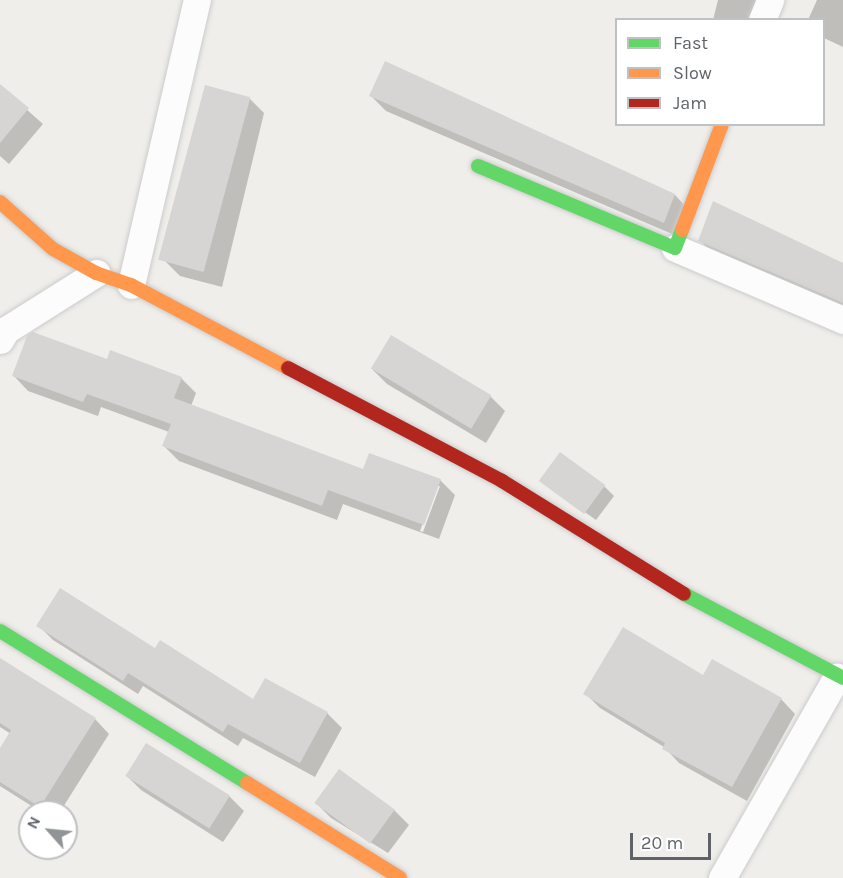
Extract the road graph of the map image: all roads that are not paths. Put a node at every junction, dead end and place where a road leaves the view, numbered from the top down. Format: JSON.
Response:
{"nodes":[{"id":1,"x":197,"y":0,"type":"edge"},
{"id":2,"x":770,"y":0,"type":"edge"},
{"id":3,"x":763,"y":18,"type":"edge"},
{"id":4,"x":721,"y":126,"type":"edge"},
{"id":5,"x":478,"y":166,"type":"dead end"},
{"id":6,"x":0,"y":202,"type":"edge"},
{"id":7,"x":675,"y":248,"type":"junction"},
{"id":8,"x":96,"y":273,"type":"junction"},
{"id":9,"x":131,"y":285,"type":"junction"},
{"id":10,"x":843,"y":320,"type":"edge"},
{"id":11,"x":0,"y":340,"type":"edge"},
{"id":12,"x":0,"y":631,"type":"edge"},
{"id":13,"x":840,"y":677,"type":"edge"},
{"id":14,"x":400,"y":878,"type":"edge"},
{"id":15,"x":722,"y":878,"type":"edge"}],
"edges":[{"from":1,"to":9,"type":"street"},
{"from":2,"to":3,"type":"street"},
{"from":4,"to":7,"type":"street"},
{"from":5,"to":7,"type":"street"},
{"from":6,"to":8,"type":"street"},
{"from":7,"to":10,"type":"street"},
{"from":8,"to":9,"type":"street"},
{"from":8,"to":11,"type":"street"},
{"from":9,"to":13,"type":"street"},
{"from":12,"to":14,"type":"street"},
{"from":13,"to":15,"type":"street"}]}
